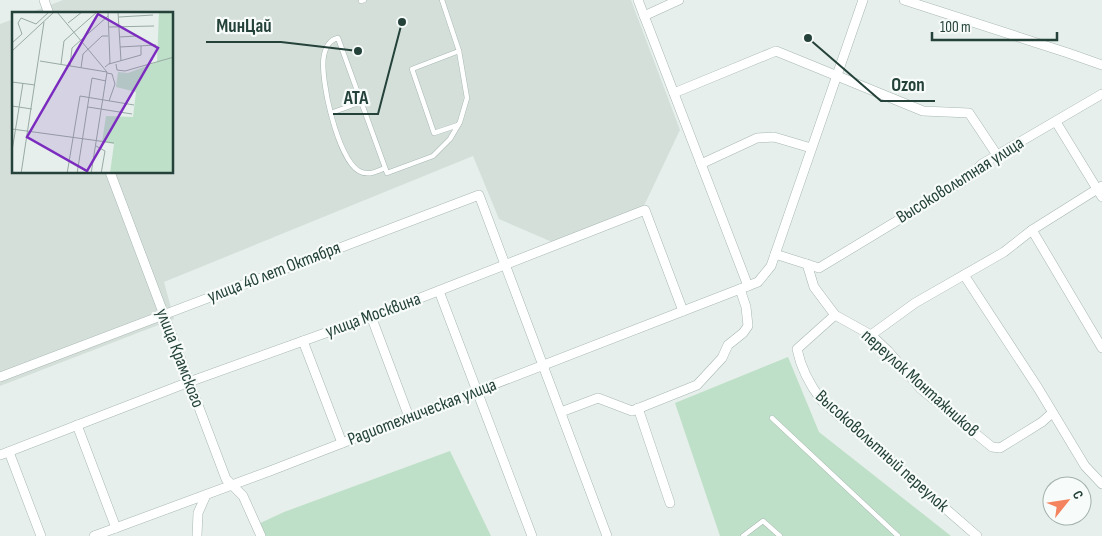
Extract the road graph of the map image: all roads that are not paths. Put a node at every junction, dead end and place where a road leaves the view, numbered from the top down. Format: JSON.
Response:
{"nodes":[{"id":1,"x":44,"y":0,"type":"edge"},
{"id":2,"x":442,"y":0,"type":"edge"},
{"id":3,"x":638,"y":0,"type":"edge"},
{"id":4,"x":679,"y":0,"type":"edge"},
{"id":5,"x":863,"y":0,"type":"edge"},
{"id":6,"x":904,"y":0,"type":"edge"},
{"id":7,"x":48,"y":12,"type":"edge"},
{"id":8,"x":644,"y":16,"type":"junction"},
{"id":9,"x":459,"y":51,"type":"junction"},
{"id":10,"x":1102,"y":66,"type":"edge"},
{"id":11,"x":838,"y":75,"type":"junction"},
{"id":12,"x":674,"y":93,"type":"junction"},
{"id":13,"x":1102,"y":94,"type":"edge"},
{"id":14,"x":361,"y":102,"type":"junction"},
{"id":15,"x":331,"y":112,"type":"junction"},
{"id":16,"x":1056,"y":122,"type":"junction"},
{"id":17,"x":458,"y":125,"type":"junction"},
{"id":18,"x":811,"y":148,"type":"junction"},
{"id":19,"x":997,"y":155,"type":"junction"},
{"id":20,"x":701,"y":164,"type":"junction"},
{"id":21,"x":385,"y":168,"type":"junction"},
{"id":22,"x":111,"y":174,"type":"edge"},
{"id":23,"x":1099,"y":187,"type":"edge"},
{"id":24,"x":1102,"y":198,"type":"edge"},
{"id":25,"x":1032,"y":230,"type":"junction"},
{"id":26,"x":775,"y":254,"type":"junction"},
{"id":27,"x":807,"y":264,"type":"junction"},
{"id":28,"x":506,"y":265,"type":"junction"},
{"id":29,"x":964,"y":275,"type":"junction"},
{"id":30,"x":744,"y":287,"type":"junction"},
{"id":31,"x":439,"y":291,"type":"junction"},
{"id":32,"x":683,"y":311,"type":"junction"},
{"id":33,"x":164,"y":314,"type":"junction"},
{"id":34,"x":835,"y":315,"type":"junction"},
{"id":35,"x":371,"y":316,"type":"junction"},
{"id":36,"x":872,"y":335,"type":"junction"},
{"id":37,"x":303,"y":341,"type":"junction"},
{"id":38,"x":1102,"y":348,"type":"edge"},
{"id":39,"x":543,"y":365,"type":"junction"},
{"id":40,"x":0,"y":377,"type":"edge"},
{"id":41,"x":189,"y":382,"type":"junction"},
{"id":42,"x":477,"y":391,"type":"junction"},
{"id":43,"x":638,"y":408,"type":"junction"},
{"id":44,"x":561,"y":412,"type":"junction"},
{"id":45,"x":1052,"y":413,"type":"junction"},
{"id":46,"x":409,"y":417,"type":"junction"},
{"id":47,"x":772,"y":418,"type":"dead end"},
{"id":48,"x":77,"y":426,"type":"junction"},
{"id":49,"x":342,"y":443,"type":"junction"},
{"id":50,"x":4,"y":454,"type":"edge"},
{"id":51,"x":1102,"y":484,"type":"edge"},
{"id":52,"x":232,"y":485,"type":"junction"},
{"id":53,"x":206,"y":495,"type":"junction"},
{"id":54,"x":670,"y":504,"type":"dead end"},
{"id":55,"x":116,"y":528,"type":"junction"},
{"id":56,"x":41,"y":536,"type":"edge"},
{"id":57,"x":94,"y":536,"type":"edge"},
{"id":58,"x":197,"y":536,"type":"edge"},
{"id":59,"x":261,"y":536,"type":"edge"},
{"id":60,"x":532,"y":536,"type":"edge"},
{"id":61,"x":607,"y":536,"type":"edge"},
{"id":62,"x":743,"y":536,"type":"edge"},
{"id":63,"x":780,"y":536,"type":"edge"},
{"id":64,"x":898,"y":536,"type":"edge"},
{"id":65,"x":977,"y":536,"type":"edge"}],
"edges":[{"from":1,"to":7,"type":"street"},
{"from":2,"to":9,"type":"lane"},
{"from":3,"to":8,"type":"street"},
{"from":4,"to":8,"type":"street"},
{"from":5,"to":11,"type":"street","name":"Радиотехническая улица"},
{"from":6,"to":10,"type":"street"},
{"from":8,"to":12,"type":"street"},
{"from":9,"to":17,"type":"lane"},
{"from":9,"to":17,"type":"lane"},
{"from":11,"to":12,"type":"street"},
{"from":11,"to":18,"type":"street","name":"Радиотехническая улица"},
{"from":11,"to":19,"type":"street"},
{"from":12,"to":20,"type":"street"},
{"from":13,"to":16,"type":"street","name":"Высоковольтная улица"},
{"from":14,"to":15,"type":"lane"},
{"from":14,"to":15,"type":"lane"},
{"from":14,"to":21,"type":"lane"},
{"from":15,"to":21,"type":"lane"},
{"from":16,"to":19,"type":"street","name":"Высоковольтная улица"},
{"from":16,"to":23,"type":"street"},
{"from":17,"to":21,"type":"lane"},
{"from":18,"to":20,"type":"street"},
{"from":18,"to":26,"type":"street","name":"Радиотехническая улица"},
{"from":19,"to":27,"type":"street","name":"Высоковольтная улица"},
{"from":20,"to":30,"type":"street"},
{"from":22,"to":33,"type":"street","name":"улица Крамского"},
{"from":23,"to":24,"type":"street"},
{"from":23,"to":25,"type":"street"},
{"from":25,"to":29,"type":"street"},
{"from":25,"to":38,"type":"street"},
{"from":26,"to":27,"type":"street"},
{"from":26,"to":30,"type":"street","name":"Радиотехническая улица"},
{"from":27,"to":34,"type":"street","name":"переулок Монтажников"},
{"from":28,"to":31,"type":"street","name":"улица Москвина"},
{"from":28,"to":32,"type":"street","name":"улица Москвина"},
{"from":28,"to":33,"type":"street","name":"улица 40 лет Октября"},
{"from":28,"to":39,"type":"street"},
{"from":29,"to":36,"type":"street"},
{"from":29,"to":45,"type":"street"},
{"from":30,"to":32,"type":"street","name":"Радиотехническая улица"},
{"from":30,"to":43,"type":"street"},
{"from":31,"to":35,"type":"street","name":"улица Москвина"},
{"from":31,"to":42,"type":"street"},
{"from":32,"to":39,"type":"street","name":"Радиотехническая улица"},
{"from":33,"to":40,"type":"street","name":"улица 40 лет Октября"},
{"from":33,"to":41,"type":"street","name":"улица Крамского"},
{"from":34,"to":36,"type":"street","name":"переулок Монтажников"},
{"from":34,"to":65,"type":"street","name":"Высоковольтный переулок"},
{"from":35,"to":37,"type":"street","name":"улица Москвина"},
{"from":35,"to":46,"type":"street"},
{"from":36,"to":45,"type":"street","name":"переулок Монтажников"},
{"from":37,"to":41,"type":"street","name":"улица Москвина"},
{"from":37,"to":49,"type":"street"},
{"from":39,"to":42,"type":"street","name":"Радиотехническая улица"},
{"from":39,"to":44,"type":"street"},
{"from":41,"to":48,"type":"street","name":"улица Москвина"},
{"from":41,"to":52,"type":"street","name":"улица Крамского"},
{"from":42,"to":46,"type":"street","name":"Радиотехническая улица"},
{"from":42,"to":60,"type":"street"},
{"from":43,"to":44,"type":"street"},
{"from":43,"to":54,"type":"street"},
{"from":44,"to":61,"type":"street"},
{"from":45,"to":51,"type":"street"},
{"from":46,"to":49,"type":"street","name":"Радиотехническая улица"},
{"from":47,"to":64,"type":"lane"},
{"from":48,"to":50,"type":"street","name":"улица Москвина"},
{"from":48,"to":55,"type":"street"},
{"from":49,"to":52,"type":"street","name":"Радиотехническая улица"},
{"from":50,"to":56,"type":"street"},
{"from":52,"to":53,"type":"street","name":"Радиотехническая улица"},
{"from":52,"to":59,"type":"street","name":"улица Крамского"},
{"from":53,"to":55,"type":"street","name":"Радиотехническая улица"},
{"from":53,"to":58,"type":"street"},
{"from":55,"to":57,"type":"street","name":"Радиотехническая улица"},
{"from":62,"to":63,"type":"lane"}]}
